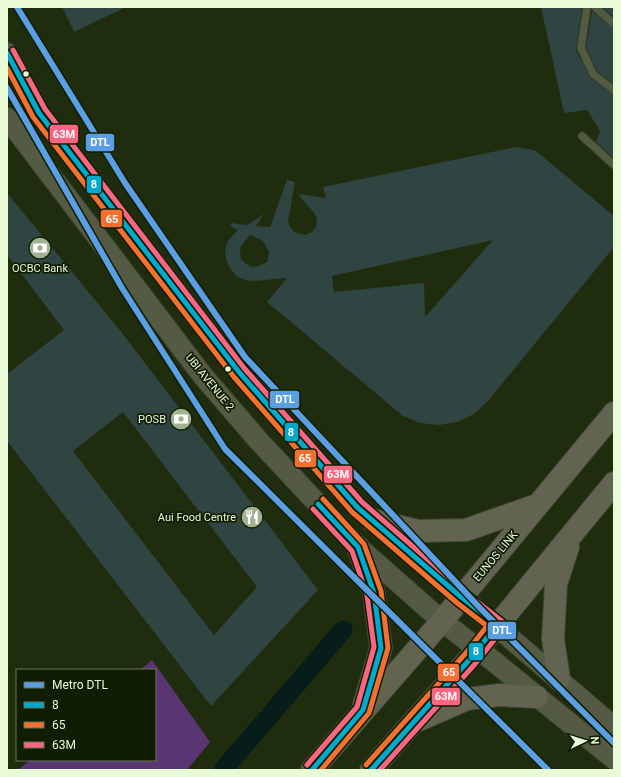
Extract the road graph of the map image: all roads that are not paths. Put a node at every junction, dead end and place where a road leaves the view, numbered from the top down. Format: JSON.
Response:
{"nodes":[{"id":1,"x":587,"y":7,"type":"edge"},
{"id":2,"x":595,"y":7,"type":"edge"},
{"id":3,"x":614,"y":24,"type":"edge"},
{"id":4,"x":7,"y":53,"type":"edge"},
{"id":5,"x":614,"y":90,"type":"edge"},
{"id":6,"x":7,"y":118,"type":"edge"},
{"id":7,"x":582,"y":136,"type":"dead end"},
{"id":8,"x":614,"y":165,"type":"edge"},
{"id":9,"x":614,"y":414,"type":"edge"},
{"id":10,"x":614,"y":483,"type":"edge"},
{"id":11,"x":537,"y":505,"type":"junction"},
{"id":12,"x":372,"y":520,"type":"junction"},
{"id":13,"x":571,"y":536,"type":"junction"},
{"id":14,"x":358,"y":547,"type":"junction"},
{"id":15,"x":461,"y":597,"type":"junction"},
{"id":16,"x":442,"y":621,"type":"junction"},
{"id":17,"x":497,"y":625,"type":"junction"},
{"id":18,"x":478,"y":649,"type":"junction"},
{"id":19,"x":558,"y":679,"type":"junction"},
{"id":20,"x":537,"y":697,"type":"junction"},
{"id":21,"x":363,"y":710,"type":"junction"},
{"id":22,"x":413,"y":723,"type":"junction"},
{"id":23,"x":614,"y":727,"type":"edge"},
{"id":24,"x":614,"y":759,"type":"edge"},
{"id":25,"x":312,"y":770,"type":"edge"},
{"id":26,"x":371,"y":770,"type":"edge"}],
"edges":[{"from":1,"to":5,"type":"lane"},
{"from":2,"to":3,"type":"lane"},
{"from":4,"to":12,"type":"main road"},
{"from":6,"to":14,"type":"main road","name":"UBI AVENUE 2"},
{"from":7,"to":8,"type":"lane"},
{"from":9,"to":11,"type":"highway","name":"EUNOS LINK"},
{"from":10,"to":13,"type":"highway"},
{"from":11,"to":12,"type":"highway"},
{"from":11,"to":15,"type":"highway","name":"EUNOS LINK"},
{"from":12,"to":15,"type":"main road"},
{"from":13,"to":17,"type":"highway"},
{"from":13,"to":19,"type":"highway"},
{"from":14,"to":16,"type":"main road","name":"UBI AVENUE 2"},
{"from":14,"to":21,"type":"highway"},
{"from":15,"to":16,"type":"highway","name":"EUNOS LINK"},
{"from":15,"to":17,"type":"main road"},
{"from":16,"to":18,"type":"main road","name":"UBI AVENUE 2"},
{"from":16,"to":21,"type":"highway","name":"EUNOS LINK"},
{"from":17,"to":18,"type":"highway"},
{"from":17,"to":19,"type":"main road"},
{"from":18,"to":20,"type":"main road","name":"UBI AVENUE 2"},
{"from":18,"to":22,"type":"highway"},
{"from":19,"to":23,"type":"main road"},
{"from":20,"to":22,"type":"highway"},
{"from":20,"to":24,"type":"main road","name":"UBI AVENUE 2"},
{"from":21,"to":25,"type":"highway","name":"EUNOS LINK"},
{"from":22,"to":26,"type":"highway"}]}
